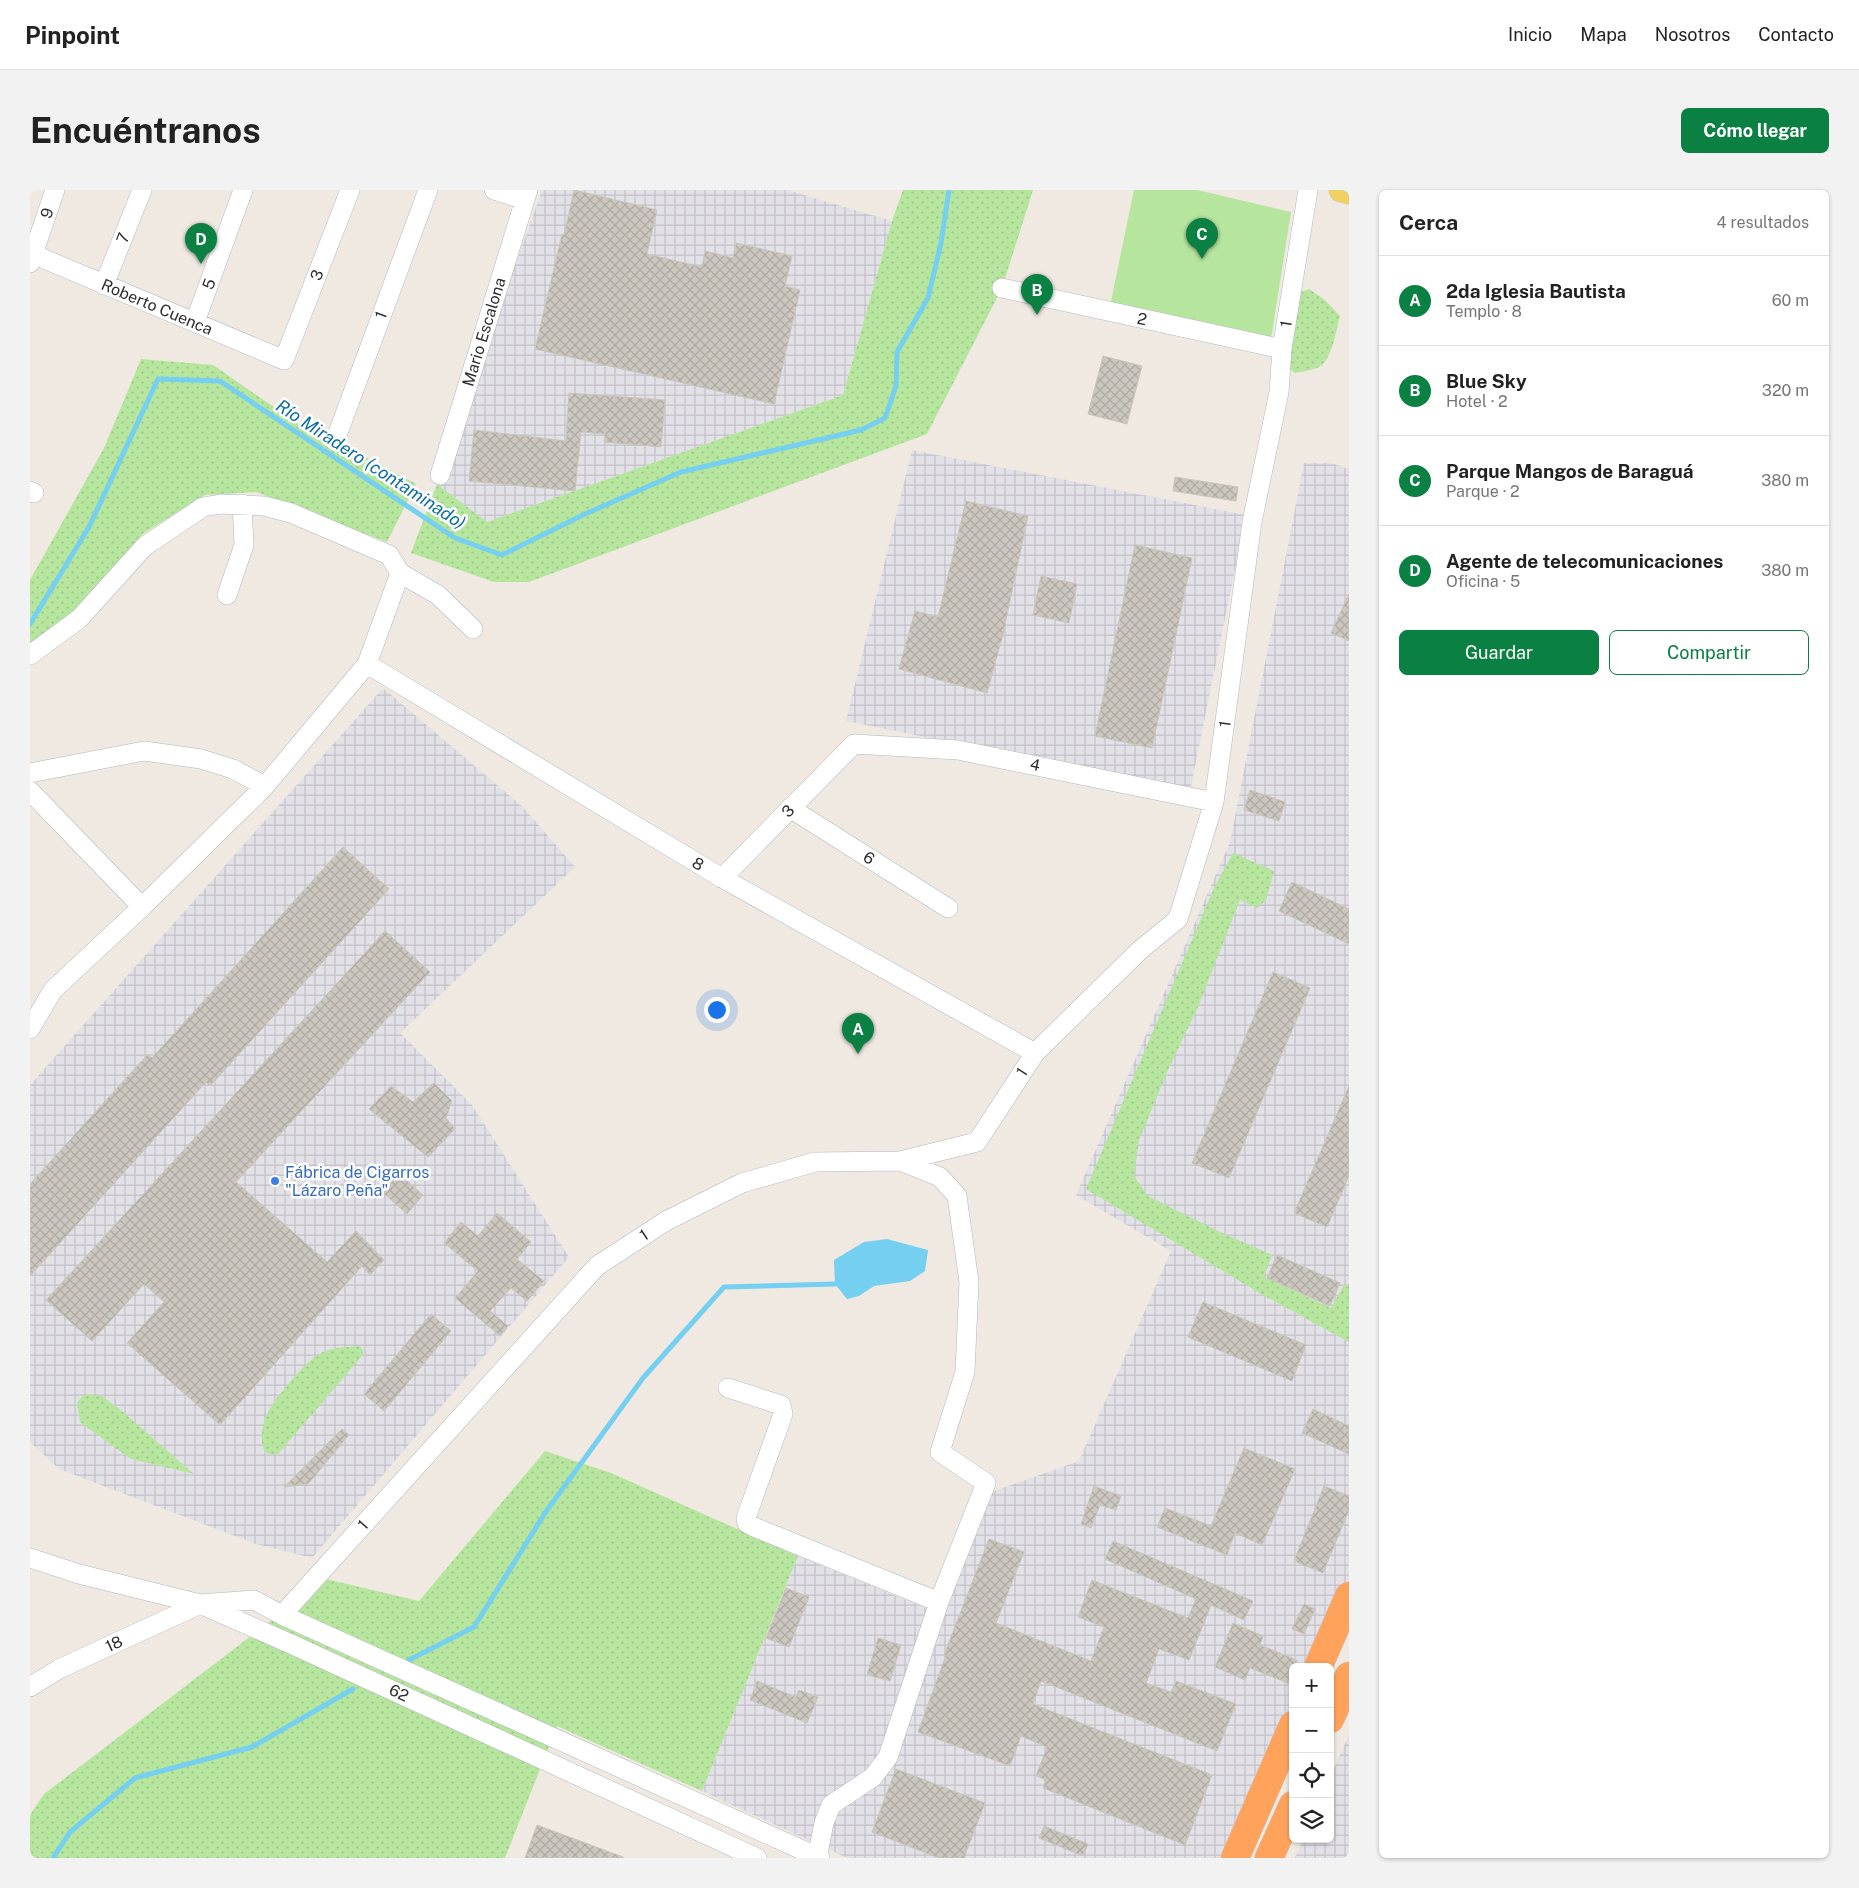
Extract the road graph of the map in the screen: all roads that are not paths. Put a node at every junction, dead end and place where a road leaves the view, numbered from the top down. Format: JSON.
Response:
{"nodes":[{"id":1,"x":55,"y":190,"type":"edge"},
{"id":2,"x":142,"y":190,"type":"edge"},
{"id":3,"x":243,"y":190,"type":"edge"},
{"id":4,"x":350,"y":190,"type":"edge"},
{"id":5,"x":428,"y":190,"type":"edge"},
{"id":6,"x":494,"y":190,"type":"edge"},
{"id":7,"x":1308,"y":190,"type":"edge"},
{"id":8,"x":1341,"y":190,"type":"edge"},
{"id":9,"x":1349,"y":192,"type":"edge"},
{"id":10,"x":527,"y":195,"type":"edge"},
{"id":11,"x":31,"y":257,"type":"edge"},
{"id":12,"x":104,"y":285,"type":"junction"},
{"id":13,"x":1002,"y":288,"type":"dead end"},
{"id":14,"x":195,"y":322,"type":"junction"},
{"id":15,"x":1282,"y":349,"type":"junction"},
{"id":16,"x":284,"y":360,"type":"joint"},
{"id":17,"x":335,"y":441,"type":"dead end"},
{"id":18,"x":440,"y":475,"type":"dead end"},
{"id":19,"x":242,"y":504,"type":"junction"},
{"id":20,"x":400,"y":573,"type":"junction"},
{"id":21,"x":227,"y":595,"type":"dead end"},
{"id":22,"x":473,"y":629,"type":"dead end"},
{"id":23,"x":30,"y":654,"type":"edge"},
{"id":24,"x":367,"y":664,"type":"junction"},
{"id":25,"x":854,"y":744,"type":"joint"},
{"id":26,"x":30,"y":773,"type":"edge"},
{"id":27,"x":265,"y":786,"type":"junction"},
{"id":28,"x":30,"y":791,"type":"edge"},
{"id":29,"x":1214,"y":802,"type":"junction"},
{"id":30,"x":790,"y":808,"type":"junction"},
{"id":31,"x":722,"y":878,"type":"junction"},
{"id":32,"x":142,"y":907,"type":"junction"},
{"id":33,"x":948,"y":908,"type":"dead end"},
{"id":34,"x":30,"y":1028,"type":"edge"},
{"id":35,"x":1035,"y":1053,"type":"junction"},
{"id":36,"x":900,"y":1161,"type":"junction"},
{"id":37,"x":728,"y":1388,"type":"dead end"},
{"id":38,"x":30,"y":1558,"type":"edge"},
{"id":39,"x":1349,"y":1596,"type":"edge"},
{"id":40,"x":939,"y":1602,"type":"junction"},
{"id":41,"x":200,"y":1604,"type":"junction"},
{"id":42,"x":282,"y":1615,"type":"junction"},
{"id":43,"x":1320,"y":1663,"type":"edge"},
{"id":44,"x":1349,"y":1676,"type":"edge"},
{"id":45,"x":30,"y":1687,"type":"edge"},
{"id":46,"x":1334,"y":1710,"type":"edge"},
{"id":47,"x":1289,"y":1734,"type":"edge"},
{"id":48,"x":1289,"y":1814,"type":"edge"},
{"id":49,"x":757,"y":1858,"type":"edge"},
{"id":50,"x":818,"y":1858,"type":"edge"},
{"id":51,"x":1235,"y":1858,"type":"edge"},
{"id":52,"x":1270,"y":1858,"type":"edge"}],
"edges":[{"from":1,"to":11,"type":"street","name":"9"},
{"from":2,"to":12,"type":"street","name":"7"},
{"from":3,"to":14,"type":"street","name":"5"},
{"from":4,"to":16,"type":"street","name":"3"},
{"from":5,"to":17,"type":"street","name":"1"},
{"from":6,"to":10,"type":"street"},
{"from":7,"to":15,"type":"street","name":"1"},
{"from":8,"to":9,"type":"main road"},
{"from":10,"to":18,"type":"street","name":"Mario Escalona"},
{"from":11,"to":12,"type":"street","name":"Roberto Cuenca"},
{"from":12,"to":14,"type":"street","name":"Roberto Cuenca"},
{"from":13,"to":15,"type":"street","name":"2"},
{"from":14,"to":16,"type":"street","name":"Roberto Cuenca"},
{"from":15,"to":29,"type":"street","name":"1"},
{"from":19,"to":20,"type":"street"},
{"from":19,"to":21,"type":"street"},
{"from":19,"to":23,"type":"street"},
{"from":20,"to":22,"type":"street"},
{"from":20,"to":24,"type":"street"},
{"from":24,"to":27,"type":"street"},
{"from":24,"to":31,"type":"street","name":"8"},
{"from":25,"to":29,"type":"street","name":"4"},
{"from":25,"to":30,"type":"street","name":"3"},
{"from":26,"to":27,"type":"street"},
{"from":27,"to":32,"type":"street"},
{"from":28,"to":32,"type":"street"},
{"from":29,"to":35,"type":"street","name":"1"},
{"from":30,"to":31,"type":"street","name":"3"},
{"from":30,"to":33,"type":"street","name":"6"},
{"from":31,"to":35,"type":"street","name":"8"},
{"from":32,"to":34,"type":"street"},
{"from":35,"to":36,"type":"street","name":"1"},
{"from":36,"to":40,"type":"street"},
{"from":36,"to":42,"type":"street","name":"1"},
{"from":37,"to":40,"type":"street"},
{"from":38,"to":41,"type":"street","name":"62"},
{"from":39,"to":43,"type":"highway"},
{"from":40,"to":50,"type":"street"},
{"from":41,"to":42,"type":"street","name":"62"},
{"from":41,"to":45,"type":"street","name":"18"},
{"from":41,"to":49,"type":"street","name":"62"},
{"from":42,"to":50,"type":"street","name":"62"},
{"from":44,"to":46,"type":"highway"},
{"from":47,"to":51,"type":"highway"},
{"from":48,"to":52,"type":"highway"}]}
